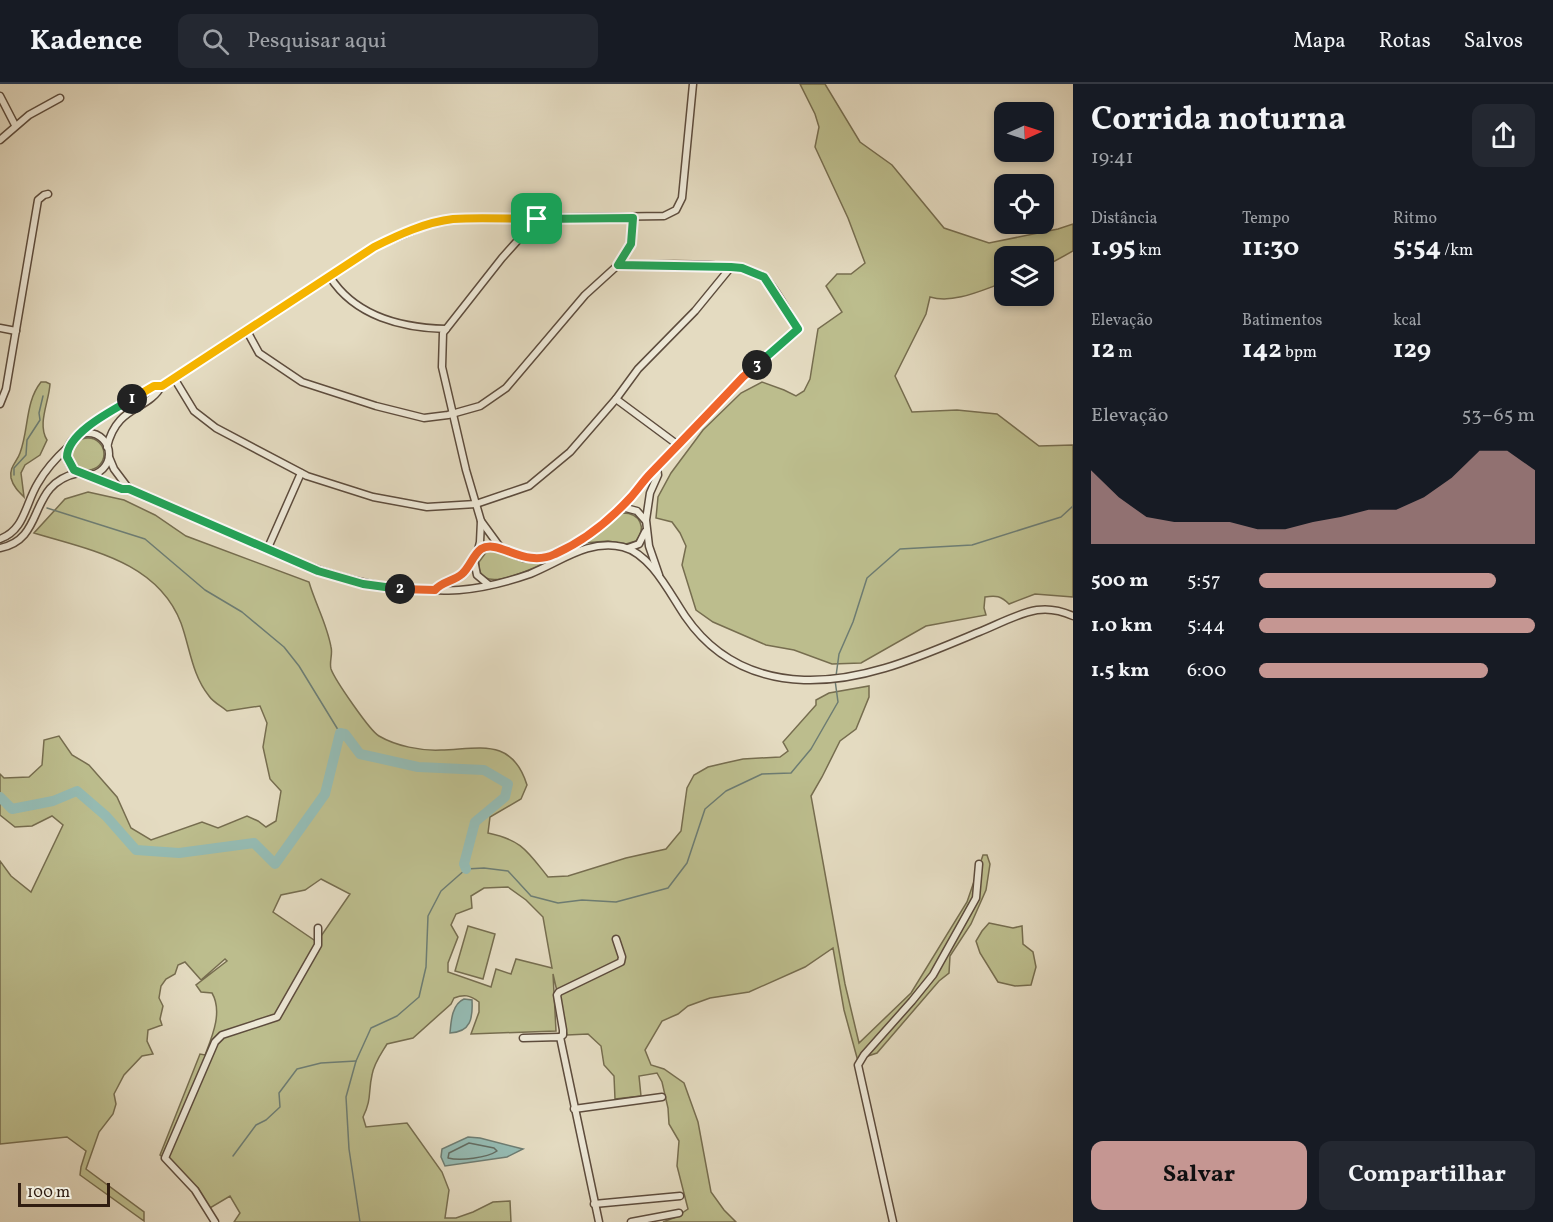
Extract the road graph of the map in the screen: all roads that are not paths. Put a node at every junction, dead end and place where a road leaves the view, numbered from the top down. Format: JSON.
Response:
{"nodes":[{"id":1,"x":693,"y":84,"type":"edge"},
{"id":2,"x":0,"y":96,"type":"edge"},
{"id":3,"x":60,"y":98,"type":"dead end"},
{"id":4,"x":15,"y":125,"type":"junction"},
{"id":5,"x":0,"y":140,"type":"edge"},
{"id":6,"x":48,"y":194,"type":"dead end"},
{"id":7,"x":633,"y":218,"type":"junction"},
{"id":8,"x":537,"y":219,"type":"junction"},
{"id":9,"x":618,"y":265,"type":"junction"},
{"id":10,"x":731,"y":267,"type":"junction"},
{"id":11,"x":330,"y":277,"type":"junction"},
{"id":12,"x":0,"y":328,"type":"edge"},
{"id":13,"x":446,"y":329,"type":"junction"},
{"id":14,"x":16,"y":330,"type":"junction"},
{"id":15,"x":247,"y":331,"type":"junction"},
{"id":16,"x":174,"y":378,"type":"junction"},
{"id":17,"x":162,"y":386,"type":"junction"},
{"id":18,"x":616,"y":399,"type":"junction"},
{"id":19,"x":0,"y":404,"type":"edge"},
{"id":20,"x":453,"y":414,"type":"junction"},
{"id":21,"x":78,"y":436,"type":"junction"},
{"id":22,"x":678,"y":446,"type":"junction"},
{"id":23,"x":69,"y":447,"type":"junction"},
{"id":24,"x":107,"y":447,"type":"junction"},
{"id":25,"x":109,"y":457,"type":"junction"},
{"id":26,"x":657,"y":468,"type":"junction"},
{"id":27,"x":78,"y":473,"type":"junction"},
{"id":28,"x":301,"y":473,"type":"junction"},
{"id":29,"x":88,"y":475,"type":"junction"},
{"id":30,"x":129,"y":489,"type":"junction"},
{"id":31,"x":476,"y":504,"type":"junction"},
{"id":32,"x":622,"y":507,"type":"junction"},
{"id":33,"x":646,"y":520,"type":"junction"},
{"id":34,"x":481,"y":521,"type":"junction"},
{"id":35,"x":646,"y":529,"type":"junction"},
{"id":36,"x":10,"y":534,"type":"junction"},
{"id":37,"x":0,"y":539,"type":"edge"},
{"id":38,"x":15,"y":543,"type":"junction"},
{"id":39,"x":500,"y":547,"type":"junction"},
{"id":40,"x":0,"y":548,"type":"edge"},
{"id":41,"x":628,"y":548,"type":"junction"},
{"id":42,"x":267,"y":550,"type":"junction"},
{"id":43,"x":475,"y":556,"type":"junction"},
{"id":44,"x":659,"y":575,"type":"junction"},
{"id":45,"x":490,"y":585,"type":"junction"},
{"id":46,"x":435,"y":590,"type":"junction"},
{"id":47,"x":1073,"y":616,"type":"edge"},
{"id":48,"x":980,"y":864,"type":"dead end"},
{"id":49,"x":318,"y":928,"type":"dead end"},
{"id":50,"x":616,"y":939,"type":"dead end"},
{"id":51,"x":560,"y":1036,"type":"junction"},
{"id":52,"x":523,"y":1038,"type":"dead end"},
{"id":53,"x":662,"y":1097,"type":"dead end"},
{"id":54,"x":574,"y":1109,"type":"junction"},
{"id":55,"x":680,"y":1196,"type":"dead end"},
{"id":56,"x":594,"y":1204,"type":"junction"},
{"id":57,"x":679,"y":1213,"type":"dead end"},
{"id":58,"x":216,"y":1222,"type":"edge"},
{"id":59,"x":599,"y":1222,"type":"edge"},
{"id":60,"x":631,"y":1222,"type":"edge"},
{"id":61,"x":893,"y":1222,"type":"edge"}],
"edges":[{"from":1,"to":7,"type":"street"},
{"from":2,"to":4,"type":"street"},
{"from":3,"to":4,"type":"street"},
{"from":4,"to":5,"type":"street"},
{"from":6,"to":14,"type":"street"},
{"from":7,"to":8,"type":"street"},
{"from":7,"to":9,"type":"street"},
{"from":8,"to":11,"type":"street"},
{"from":8,"to":13,"type":"street"},
{"from":9,"to":10,"type":"street"},
{"from":9,"to":20,"type":"street"},
{"from":10,"to":18,"type":"street"},
{"from":10,"to":22,"type":"street"},
{"from":11,"to":13,"type":"street"},
{"from":11,"to":15,"type":"street"},
{"from":12,"to":14,"type":"street"},
{"from":13,"to":20,"type":"street"},
{"from":14,"to":19,"type":"street"},
{"from":15,"to":16,"type":"street"},
{"from":15,"to":20,"type":"street"},
{"from":16,"to":17,"type":"street"},
{"from":16,"to":28,"type":"street"},
{"from":17,"to":21,"type":"street"},
{"from":17,"to":24,"type":"street"},
{"from":18,"to":22,"type":"street"},
{"from":18,"to":31,"type":"street"},
{"from":20,"to":31,"type":"street"},
{"from":21,"to":23,"type":"street"},
{"from":21,"to":24,"type":"street"},
{"from":22,"to":26,"type":"street"},
{"from":23,"to":27,"type":"street"},
{"from":23,"to":36,"type":"street"},
{"from":24,"to":25,"type":"street"},
{"from":25,"to":29,"type":"street"},
{"from":25,"to":30,"type":"street"},
{"from":26,"to":32,"type":"street"},
{"from":26,"to":33,"type":"street"},
{"from":27,"to":29,"type":"street"},
{"from":27,"to":38,"type":"street"},
{"from":28,"to":31,"type":"street"},
{"from":28,"to":42,"type":"street"},
{"from":29,"to":30,"type":"street"},
{"from":30,"to":42,"type":"street"},
{"from":31,"to":34,"type":"street"},
{"from":32,"to":33,"type":"street"},
{"from":32,"to":39,"type":"street"},
{"from":33,"to":35,"type":"street"},
{"from":34,"to":39,"type":"street"},
{"from":34,"to":43,"type":"street"},
{"from":35,"to":41,"type":"street"},
{"from":35,"to":44,"type":"street"},
{"from":36,"to":37,"type":"street"},
{"from":36,"to":38,"type":"street"},
{"from":38,"to":40,"type":"street"},
{"from":39,"to":43,"type":"street"},
{"from":41,"to":44,"type":"street"},
{"from":41,"to":45,"type":"street"},
{"from":42,"to":46,"type":"street"},
{"from":43,"to":45,"type":"street"},
{"from":43,"to":46,"type":"street"},
{"from":44,"to":47,"type":"street"},
{"from":45,"to":46,"type":"street"},
{"from":48,"to":61,"type":"street"},
{"from":49,"to":58,"type":"street"},
{"from":50,"to":51,"type":"street"},
{"from":51,"to":52,"type":"street"},
{"from":51,"to":54,"type":"street"},
{"from":53,"to":54,"type":"street"},
{"from":54,"to":56,"type":"street"},
{"from":55,"to":56,"type":"street"},
{"from":56,"to":59,"type":"street"},
{"from":57,"to":60,"type":"street"}]}
